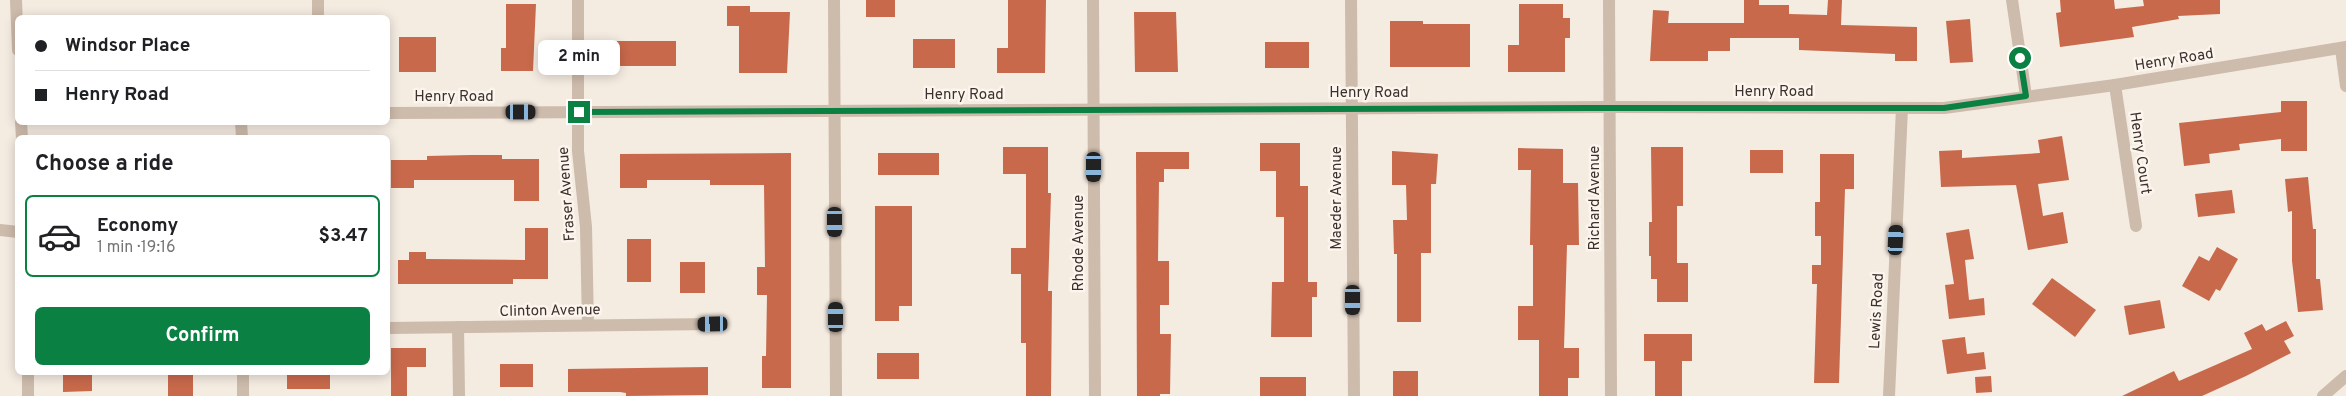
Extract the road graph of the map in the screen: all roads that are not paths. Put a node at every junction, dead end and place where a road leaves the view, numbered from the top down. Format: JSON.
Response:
{"nodes":[{"id":1,"x":16,"y":0,"type":"edge"},
{"id":2,"x":318,"y":0,"type":"edge"},
{"id":3,"x":578,"y":0,"type":"edge"},
{"id":4,"x":834,"y":0,"type":"edge"},
{"id":5,"x":1093,"y":0,"type":"edge"},
{"id":6,"x":1351,"y":0,"type":"edge"},
{"id":7,"x":1609,"y":0,"type":"edge"},
{"id":8,"x":2012,"y":0,"type":"edge"},
{"id":9,"x":17,"y":15,"type":"edge"},
{"id":10,"x":318,"y":15,"type":"edge"},
{"id":11,"x":2343,"y":48,"type":"edge"},
{"id":12,"x":2115,"y":85,"type":"junction"},
{"id":13,"x":2346,"y":86,"type":"edge"},
{"id":14,"x":2026,"y":96,"type":"junction"},
{"id":15,"x":1610,"y":108,"type":"junction"},
{"id":16,"x":1902,"y":108,"type":"junction"},
{"id":17,"x":1094,"y":109,"type":"junction"},
{"id":18,"x":1352,"y":109,"type":"junction"},
{"id":19,"x":835,"y":111,"type":"junction"},
{"id":20,"x":579,"y":112,"type":"junction"},
{"id":21,"x":390,"y":113,"type":"edge"},
{"id":22,"x":2136,"y":226,"type":"dead end"},
{"id":23,"x":0,"y":230,"type":"edge"},
{"id":24,"x":15,"y":232,"type":"edge"},
{"id":25,"x":713,"y":324,"type":"dead end"},
{"id":26,"x":588,"y":325,"type":"junction"},
{"id":27,"x":458,"y":327,"type":"junction"},
{"id":28,"x":390,"y":328,"type":"edge"},
{"id":29,"x":28,"y":375,"type":"edge"},
{"id":30,"x":243,"y":375,"type":"edge"},
{"id":31,"x":2346,"y":376,"type":"edge"},
{"id":32,"x":28,"y":396,"type":"edge"},
{"id":33,"x":243,"y":396,"type":"edge"},
{"id":34,"x":459,"y":396,"type":"edge"},
{"id":35,"x":836,"y":396,"type":"edge"},
{"id":36,"x":1095,"y":396,"type":"edge"},
{"id":37,"x":1354,"y":396,"type":"edge"},
{"id":38,"x":1611,"y":396,"type":"edge"},
{"id":39,"x":1889,"y":396,"type":"edge"},
{"id":40,"x":2323,"y":396,"type":"edge"}],
"edges":[{"from":1,"to":9,"type":"street"},
{"from":2,"to":10,"type":"street"},
{"from":3,"to":20,"type":"street","name":"Fraser Avenue"},
{"from":4,"to":19,"type":"street"},
{"from":5,"to":17,"type":"street","name":"Rhode Avenue"},
{"from":6,"to":18,"type":"street","name":"Maeder Avenue"},
{"from":7,"to":15,"type":"street","name":"Richard Avenue"},
{"from":8,"to":14,"type":"street"},
{"from":11,"to":12,"type":"street","name":"Henry Road"},
{"from":11,"to":13,"type":"street"},
{"from":12,"to":14,"type":"street","name":"Henry Road"},
{"from":12,"to":22,"type":"street","name":"Henry Court"},
{"from":14,"to":16,"type":"street","name":"Henry Road"},
{"from":15,"to":16,"type":"street","name":"Henry Road"},
{"from":15,"to":18,"type":"street","name":"Henry Road"},
{"from":15,"to":38,"type":"street","name":"Richard Avenue"},
{"from":16,"to":39,"type":"street","name":"Lewis Road"},
{"from":17,"to":18,"type":"street","name":"Henry Road"},
{"from":17,"to":19,"type":"street","name":"Henry Road"},
{"from":17,"to":36,"type":"street","name":"Rhode Avenue"},
{"from":18,"to":37,"type":"street","name":"Maeder Avenue"},
{"from":19,"to":20,"type":"street","name":"Henry Road"},
{"from":19,"to":35,"type":"street"},
{"from":20,"to":21,"type":"street","name":"Henry Road"},
{"from":20,"to":26,"type":"street","name":"Fraser Avenue"},
{"from":23,"to":24,"type":"street"},
{"from":25,"to":26,"type":"street","name":"Clinton Avenue"},
{"from":26,"to":27,"type":"street","name":"Clinton Avenue"},
{"from":27,"to":28,"type":"street","name":"Clinton Avenue"},
{"from":27,"to":34,"type":"street"},
{"from":29,"to":32,"type":"street"},
{"from":30,"to":33,"type":"street"},
{"from":31,"to":40,"type":"street"}]}
